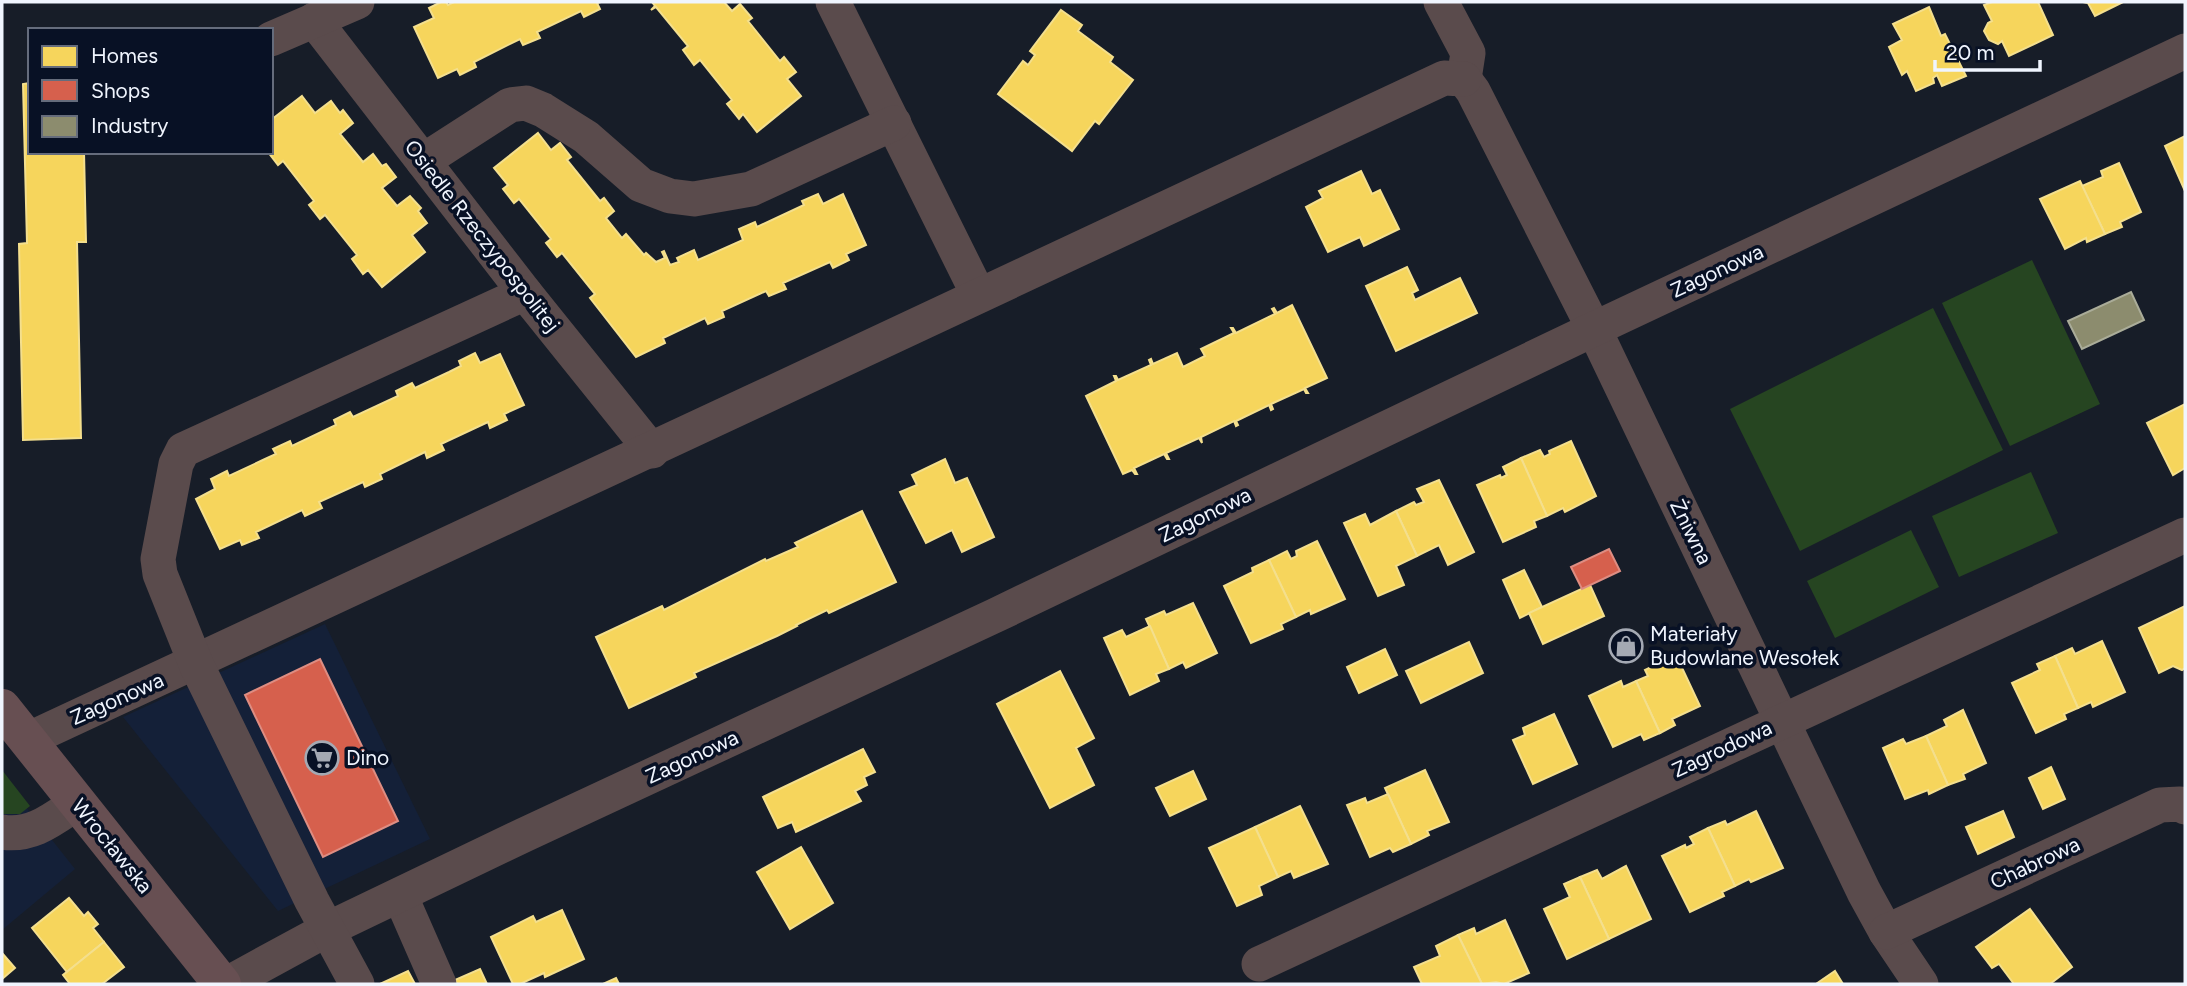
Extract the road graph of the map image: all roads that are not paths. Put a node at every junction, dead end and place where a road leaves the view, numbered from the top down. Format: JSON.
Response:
{"nodes":[{"id":1,"x":356,"y":2,"type":"edge"},
{"id":2,"x":833,"y":2,"type":"edge"},
{"id":3,"x":1441,"y":2,"type":"edge"},
{"id":4,"x":314,"y":20,"type":"junction"},
{"id":5,"x":273,"y":38,"type":"edge"},
{"id":6,"x":2185,"y":51,"type":"edge"},
{"id":7,"x":1464,"y":79,"type":"junction"},
{"id":8,"x":894,"y":123,"type":"junction"},
{"id":9,"x":423,"y":161,"type":"junction"},
{"id":10,"x":525,"y":293,"type":"junction"},
{"id":11,"x":978,"y":294,"type":"junction"},
{"id":12,"x":1594,"y":329,"type":"junction"},
{"id":13,"x":652,"y":451,"type":"junction"},
{"id":14,"x":2185,"y":535,"type":"edge"},
{"id":15,"x":197,"y":664,"type":"junction"},
{"id":16,"x":2,"y":708,"type":"edge"},
{"id":17,"x":1782,"y":721,"type":"junction"},
{"id":18,"x":27,"y":740,"type":"junction"},
{"id":19,"x":77,"y":803,"type":"junction"},
{"id":20,"x":2185,"y":807,"type":"edge"},
{"id":21,"x":2,"y":832,"type":"edge"},
{"id":22,"x":400,"y":894,"type":"junction"},
{"id":23,"x":327,"y":929,"type":"junction"},
{"id":24,"x":1886,"y":932,"type":"junction"},
{"id":25,"x":1259,"y":964,"type":"dead end"},
{"id":26,"x":224,"y":984,"type":"edge"},
{"id":27,"x":357,"y":984,"type":"edge"},
{"id":28,"x":439,"y":984,"type":"edge"},
{"id":29,"x":1921,"y":984,"type":"edge"}],
"edges":[{"from":1,"to":4,"type":"street"},
{"from":2,"to":8,"type":"street"},
{"from":3,"to":7,"type":"street"},
{"from":4,"to":5,"type":"street"},
{"from":4,"to":9,"type":"street","name":"Osiedle Rzeczypospolitej"},
{"from":6,"to":12,"type":"street","name":"Zagonowa"},
{"from":7,"to":11,"type":"street","name":"Zagonowa"},
{"from":7,"to":12,"type":"street","name":"Żniwna"},
{"from":8,"to":9,"type":"street"},
{"from":8,"to":11,"type":"street"},
{"from":9,"to":10,"type":"street","name":"Osiedle Rzeczypospolitej"},
{"from":10,"to":13,"type":"street","name":"Osiedle Rzeczypospolitej"},
{"from":10,"to":15,"type":"street"},
{"from":11,"to":13,"type":"street","name":"Zagonowa"},
{"from":12,"to":17,"type":"street","name":"Żniwna"},
{"from":12,"to":22,"type":"street","name":"Zagonowa"},
{"from":13,"to":15,"type":"street","name":"Zagonowa"},
{"from":14,"to":17,"type":"street","name":"Zagrodowa"},
{"from":15,"to":18,"type":"street","name":"Zagonowa"},
{"from":15,"to":23,"type":"street"},
{"from":16,"to":18,"type":"main road","name":"Wrocławska"},
{"from":17,"to":24,"type":"street","name":"Żniwna"},
{"from":17,"to":25,"type":"street","name":"Zagrodowa"},
{"from":18,"to":19,"type":"main road","name":"Wrocławska"},
{"from":19,"to":21,"type":"street"},
{"from":19,"to":26,"type":"main road","name":"Wrocławska"},
{"from":20,"to":24,"type":"street","name":"Chabrowa"},
{"from":22,"to":23,"type":"street","name":"Zagonowa"},
{"from":22,"to":28,"type":"street"},
{"from":23,"to":26,"type":"street","name":"Zagonowa"},
{"from":23,"to":27,"type":"street"},
{"from":24,"to":29,"type":"street","name":"Żniwna"}]}
